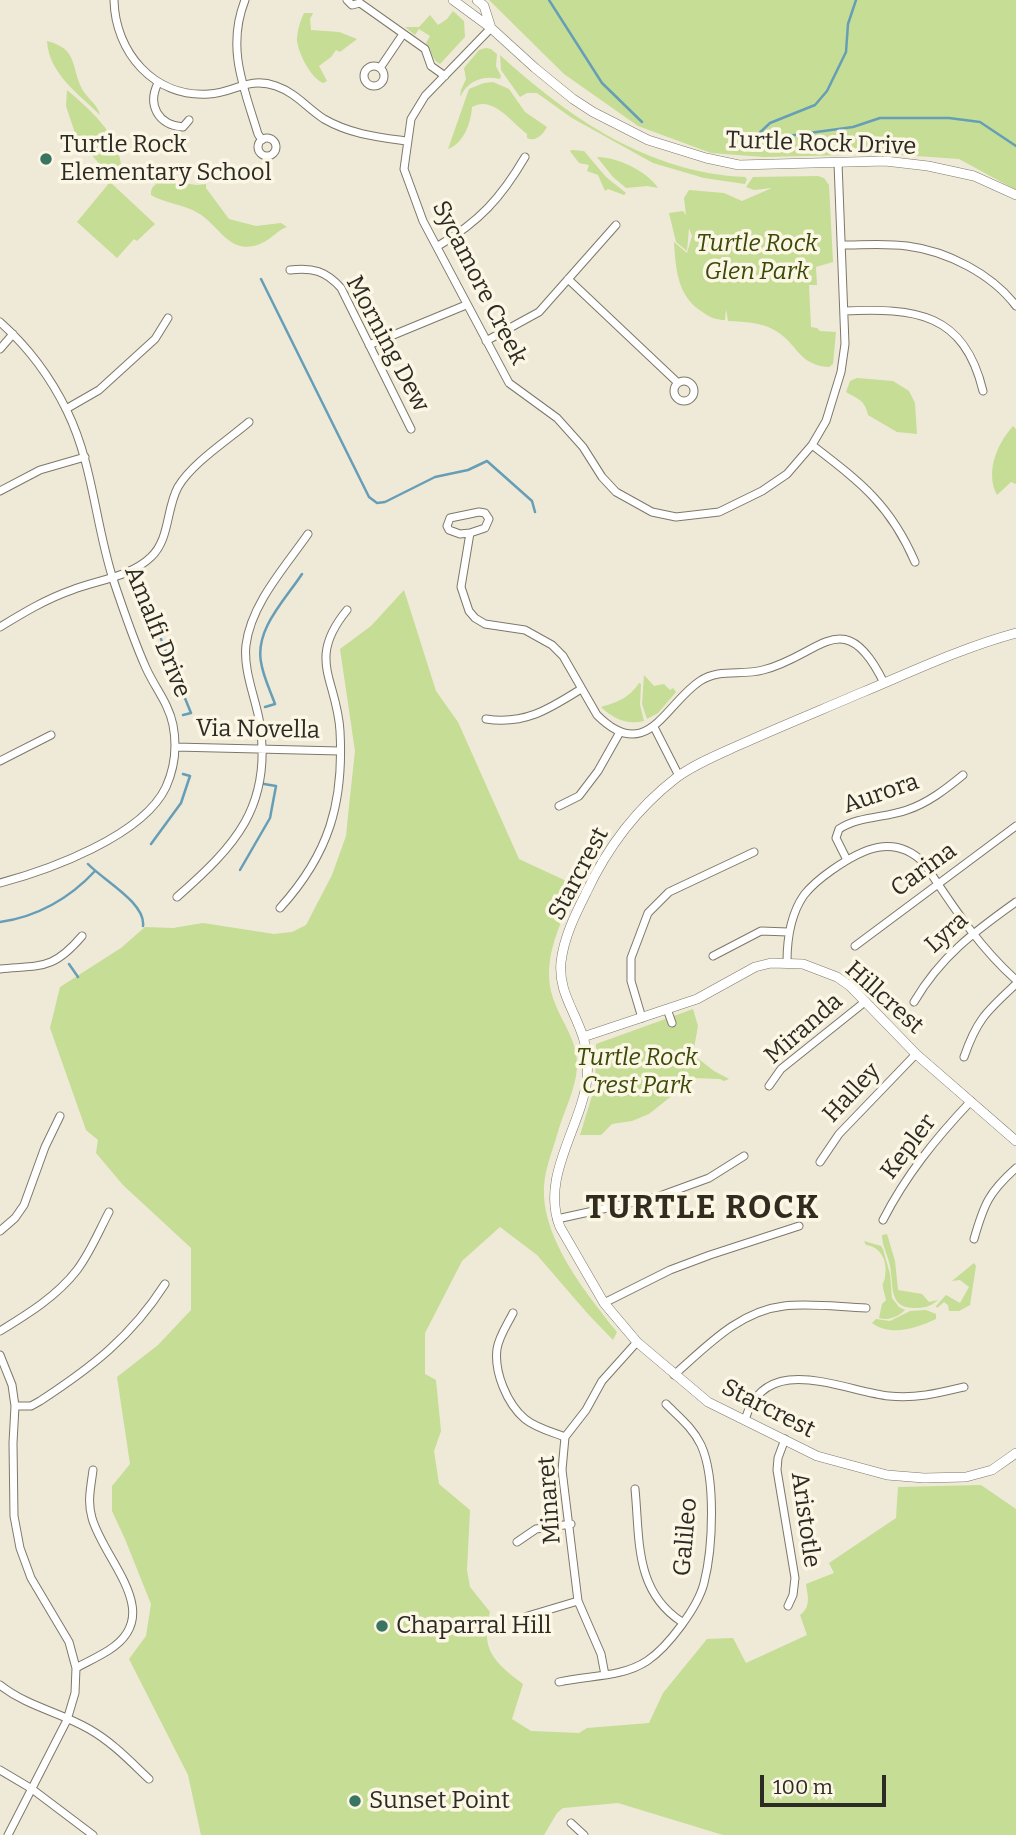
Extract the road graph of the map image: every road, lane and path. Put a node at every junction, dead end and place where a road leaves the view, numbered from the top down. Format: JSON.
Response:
{"nodes":[{"id":1,"x":114,"y":0,"type":"edge"},
{"id":2,"x":245,"y":0,"type":"edge"},
{"id":3,"x":347,"y":0,"type":"edge"},
{"id":4,"x":453,"y":0,"type":"edge"},
{"id":5,"x":477,"y":0,"type":"edge"},
{"id":6,"x":361,"y":1,"type":"edge"},
{"id":7,"x":491,"y":28,"type":"junction"},
{"id":8,"x":403,"y":34,"type":"junction"},
{"id":9,"x":380,"y":68,"type":"dead end"},
{"id":10,"x":445,"y":76,"type":"junction"},
{"id":11,"x":158,"y":83,"type":"junction"},
{"id":12,"x":243,"y":84,"type":"junction"},
{"id":13,"x":189,"y":120,"type":"dead end"},
{"id":14,"x":261,"y":139,"type":"dead end"},
{"id":15,"x":406,"y":141,"type":"junction"},
{"id":16,"x":526,"y":158,"type":"dead end"},
{"id":17,"x":838,"y":163,"type":"junction"},
{"id":18,"x":1016,"y":195,"type":"edge"},
{"id":19,"x":616,"y":225,"type":"dead end"},
{"id":20,"x":841,"y":245,"type":"junction"},
{"id":21,"x":438,"y":246,"type":"junction"},
{"id":22,"x":290,"y":270,"type":"dead end"},
{"id":23,"x":568,"y":279,"type":"junction"},
{"id":24,"x":466,"y":305,"type":"junction"},
{"id":25,"x":1016,"y":306,"type":"edge"},
{"id":26,"x":845,"y":311,"type":"junction"},
{"id":27,"x":168,"y":318,"type":"dead end"},
{"id":28,"x":0,"y":322,"type":"edge"},
{"id":29,"x":13,"y":334,"type":"junction"},
{"id":30,"x":486,"y":341,"type":"junction"},
{"id":31,"x":369,"y":345,"type":"junction"},
{"id":32,"x":0,"y":349,"type":"edge"},
{"id":33,"x":677,"y":382,"type":"dead end"},
{"id":34,"x":984,"y":391,"type":"dead end"},
{"id":35,"x":66,"y":409,"type":"junction"},
{"id":36,"x":249,"y":422,"type":"dead end"},
{"id":37,"x":411,"y":429,"type":"dead end"},
{"id":38,"x":812,"y":445,"type":"junction"},
{"id":39,"x":85,"y":457,"type":"junction"},
{"id":40,"x":0,"y":491,"type":"edge"},
{"id":41,"x":470,"y":533,"type":"junction"},
{"id":42,"x":308,"y":534,"type":"dead end"},
{"id":43,"x":915,"y":562,"type":"dead end"},
{"id":44,"x":112,"y":577,"type":"junction"},
{"id":45,"x":347,"y":610,"type":"dead end"},
{"id":46,"x":0,"y":627,"type":"edge"},
{"id":47,"x":1016,"y":633,"type":"edge"},
{"id":48,"x":884,"y":683,"type":"junction"},
{"id":49,"x":580,"y":689,"type":"junction"},
{"id":50,"x":486,"y":719,"type":"dead end"},
{"id":51,"x":654,"y":727,"type":"junction"},
{"id":52,"x":620,"y":732,"type":"junction"},
{"id":53,"x":51,"y":735,"type":"dead end"},
{"id":54,"x":175,"y":747,"type":"junction"},
{"id":55,"x":262,"y":750,"type":"junction"},
{"id":56,"x":340,"y":751,"type":"junction"},
{"id":57,"x":0,"y":761,"type":"edge"},
{"id":58,"x":963,"y":775,"type":"dead end"},
{"id":59,"x":679,"y":776,"type":"junction"},
{"id":60,"x":559,"y":806,"type":"dead end"},
{"id":61,"x":1016,"y":826,"type":"edge"},
{"id":62,"x":754,"y":852,"type":"dead end"},
{"id":63,"x":847,"y":860,"type":"junction"},
{"id":64,"x":0,"y":883,"type":"edge"},
{"id":65,"x":938,"y":884,"type":"junction"},
{"id":66,"x":177,"y":897,"type":"dead end"},
{"id":67,"x":1016,"y":902,"type":"edge"},
{"id":68,"x":280,"y":908,"type":"dead end"},
{"id":69,"x":788,"y":932,"type":"junction"},
{"id":70,"x":972,"y":934,"type":"junction"},
{"id":71,"x":82,"y":936,"type":"dead end"},
{"id":72,"x":855,"y":946,"type":"dead end"},
{"id":73,"x":713,"y":956,"type":"dead end"},
{"id":74,"x":787,"y":962,"type":"junction"},
{"id":75,"x":0,"y":969,"type":"edge"},
{"id":76,"x":1016,"y":982,"type":"edge"},
{"id":77,"x":866,"y":1001,"type":"junction"},
{"id":78,"x":914,"y":1002,"type":"dead end"},
{"id":79,"x":667,"y":1009,"type":"junction"},
{"id":80,"x":642,"y":1018,"type":"junction"},
{"id":81,"x":672,"y":1023,"type":"dead end"},
{"id":82,"x":583,"y":1037,"type":"junction"},
{"id":83,"x":916,"y":1054,"type":"junction"},
{"id":84,"x":964,"y":1057,"type":"dead end"},
{"id":85,"x":769,"y":1086,"type":"dead end"},
{"id":86,"x":971,"y":1101,"type":"junction"},
{"id":87,"x":60,"y":1116,"type":"dead end"},
{"id":88,"x":1016,"y":1141,"type":"edge"},
{"id":89,"x":744,"y":1156,"type":"dead end"},
{"id":90,"x":820,"y":1162,"type":"dead end"},
{"id":91,"x":1016,"y":1168,"type":"edge"},
{"id":92,"x":109,"y":1212,"type":"dead end"},
{"id":93,"x":557,"y":1219,"type":"junction"},
{"id":94,"x":883,"y":1220,"type":"dead end"},
{"id":95,"x":799,"y":1226,"type":"dead end"},
{"id":96,"x":0,"y":1231,"type":"edge"},
{"id":97,"x":974,"y":1239,"type":"dead end"},
{"id":98,"x":165,"y":1284,"type":"dead end"},
{"id":99,"x":604,"y":1303,"type":"junction"},
{"id":100,"x":866,"y":1308,"type":"dead end"},
{"id":101,"x":513,"y":1313,"type":"dead end"},
{"id":102,"x":0,"y":1331,"type":"edge"},
{"id":103,"x":637,"y":1342,"type":"junction"},
{"id":104,"x":0,"y":1355,"type":"edge"},
{"id":105,"x":674,"y":1375,"type":"junction"},
{"id":106,"x":964,"y":1387,"type":"dead end"},
{"id":107,"x":666,"y":1404,"type":"dead end"},
{"id":108,"x":15,"y":1406,"type":"junction"},
{"id":109,"x":745,"y":1420,"type":"junction"},
{"id":110,"x":565,"y":1437,"type":"junction"},
{"id":111,"x":785,"y":1439,"type":"junction"},
{"id":112,"x":1016,"y":1453,"type":"edge"},
{"id":113,"x":93,"y":1470,"type":"dead end"},
{"id":114,"x":635,"y":1489,"type":"dead end"},
{"id":115,"x":570,"y":1524,"type":"junction"},
{"id":116,"x":517,"y":1542,"type":"dead end"},
{"id":117,"x":578,"y":1601,"type":"junction"},
{"id":118,"x":788,"y":1606,"type":"dead end"},
{"id":119,"x":521,"y":1618,"type":"dead end"},
{"id":120,"x":681,"y":1622,"type":"junction"},
{"id":121,"x":76,"y":1668,"type":"junction"},
{"id":122,"x":605,"y":1675,"type":"junction"},
{"id":123,"x":559,"y":1682,"type":"dead end"},
{"id":124,"x":0,"y":1685,"type":"edge"},
{"id":125,"x":67,"y":1720,"type":"junction"},
{"id":126,"x":0,"y":1770,"type":"edge"},
{"id":127,"x":149,"y":1779,"type":"dead end"},
{"id":128,"x":32,"y":1789,"type":"junction"},
{"id":129,"x":570,"y":1823,"type":"dead end"},
{"id":130,"x":8,"y":1835,"type":"edge"},
{"id":131,"x":93,"y":1835,"type":"edge"},
{"id":132,"x":584,"y":1835,"type":"edge"}],
"edges":[{"from":1,"to":11,"type":"street"},
{"from":2,"to":12,"type":"street"},
{"from":3,"to":6,"type":"street"},
{"from":4,"to":7,"type":"street","name":"Turtle Rock Drive"},
{"from":5,"to":7,"type":"street","name":"Turtle Rock Drive"},
{"from":6,"to":8,"type":"street"},
{"from":7,"to":10,"type":"street","name":"Sycamore Creek"},
{"from":7,"to":17,"type":"street","name":"Turtle Rock Drive"},
{"from":8,"to":9,"type":"street"},
{"from":8,"to":10,"type":"street"},
{"from":10,"to":15,"type":"street","name":"Sycamore Creek"},
{"from":11,"to":12,"type":"street"},
{"from":11,"to":13,"type":"street"},
{"from":12,"to":14,"type":"street"},
{"from":12,"to":15,"type":"street"},
{"from":15,"to":21,"type":"street","name":"Sycamore Creek"},
{"from":16,"to":21,"type":"street"},
{"from":17,"to":18,"type":"street","name":"Turtle Rock Drive"},
{"from":17,"to":20,"type":"street","name":"Sycamore Creek"},
{"from":19,"to":23,"type":"street"},
{"from":20,"to":25,"type":"street"},
{"from":20,"to":26,"type":"street","name":"Sycamore Creek"},
{"from":21,"to":24,"type":"street","name":"Sycamore Creek"},
{"from":22,"to":31,"type":"street","name":"Morning Dew"},
{"from":23,"to":30,"type":"street"},
{"from":23,"to":33,"type":"street"},
{"from":24,"to":30,"type":"street","name":"Sycamore Creek"},
{"from":24,"to":31,"type":"street"},
{"from":26,"to":34,"type":"street"},
{"from":26,"to":38,"type":"street","name":"Sycamore Creek"},
{"from":27,"to":35,"type":"street"},
{"from":28,"to":29,"type":"street","name":"Amalfi Drive"},
{"from":29,"to":32,"type":"street"},
{"from":29,"to":35,"type":"street","name":"Amalfi Drive"},
{"from":30,"to":38,"type":"street","name":"Sycamore Creek"},
{"from":31,"to":37,"type":"street","name":"Morning Dew"},
{"from":35,"to":39,"type":"street","name":"Amalfi Drive"},
{"from":36,"to":44,"type":"street"},
{"from":38,"to":43,"type":"street"},
{"from":39,"to":40,"type":"street"},
{"from":39,"to":44,"type":"street","name":"Amalfi Drive"},
{"from":41,"to":41,"type":"street"},
{"from":41,"to":49,"type":"street"},
{"from":42,"to":55,"type":"street"},
{"from":44,"to":46,"type":"street"},
{"from":44,"to":54,"type":"street","name":"Amalfi Drive"},
{"from":45,"to":56,"type":"street"},
{"from":47,"to":48,"type":"street","name":"Starcrest"},
{"from":48,"to":51,"type":"street"},
{"from":48,"to":59,"type":"street","name":"Starcrest"},
{"from":49,"to":50,"type":"street"},
{"from":49,"to":52,"type":"street"},
{"from":51,"to":52,"type":"street"},
{"from":51,"to":59,"type":"street"},
{"from":52,"to":60,"type":"street"},
{"from":53,"to":57,"type":"street"},
{"from":54,"to":55,"type":"street","name":"Via Novella"},
{"from":54,"to":64,"type":"street","name":"Amalfi Drive"},
{"from":55,"to":56,"type":"street","name":"Via Novella"},
{"from":55,"to":66,"type":"street"},
{"from":56,"to":68,"type":"street"},
{"from":58,"to":63,"type":"street","name":"Aurora"},
{"from":59,"to":82,"type":"street","name":"Starcrest"},
{"from":61,"to":65,"type":"street","name":"Carina"},
{"from":62,"to":80,"type":"street"},
{"from":63,"to":65,"type":"street"},
{"from":63,"to":69,"type":"street"},
{"from":65,"to":70,"type":"street"},
{"from":65,"to":72,"type":"street","name":"Carina"},
{"from":67,"to":70,"type":"street","name":"Lyra"},
{"from":69,"to":73,"type":"street"},
{"from":69,"to":74,"type":"street"},
{"from":70,"to":76,"type":"street"},
{"from":70,"to":78,"type":"street","name":"Lyra"},
{"from":71,"to":75,"type":"street"},
{"from":74,"to":77,"type":"street","name":"Hillcrest"},
{"from":74,"to":79,"type":"street","name":"Hillcrest"},
{"from":76,"to":84,"type":"street"},
{"from":77,"to":83,"type":"street","name":"Hillcrest"},
{"from":77,"to":85,"type":"street","name":"Miranda"},
{"from":79,"to":80,"type":"street","name":"Hillcrest"},
{"from":79,"to":81,"type":"street"},
{"from":80,"to":82,"type":"street","name":"Hillcrest"},
{"from":82,"to":93,"type":"street","name":"Starcrest"},
{"from":83,"to":86,"type":"street","name":"Hillcrest"},
{"from":83,"to":90,"type":"street","name":"Halley"},
{"from":86,"to":88,"type":"street","name":"Hillcrest"},
{"from":86,"to":94,"type":"street","name":"Kepler"},
{"from":87,"to":96,"type":"street"},
{"from":89,"to":93,"type":"street"},
{"from":91,"to":97,"type":"street"},
{"from":92,"to":102,"type":"street"},
{"from":93,"to":99,"type":"street","name":"Starcrest"},
{"from":95,"to":99,"type":"street"},
{"from":98,"to":108,"type":"street"},
{"from":99,"to":103,"type":"street","name":"Starcrest"},
{"from":100,"to":105,"type":"street"},
{"from":101,"to":110,"type":"street"},
{"from":103,"to":105,"type":"street","name":"Starcrest"},
{"from":103,"to":110,"type":"street","name":"Minaret"},
{"from":104,"to":108,"type":"street"},
{"from":105,"to":109,"type":"street","name":"Starcrest"},
{"from":106,"to":109,"type":"street"},
{"from":107,"to":120,"type":"street","name":"Galileo"},
{"from":108,"to":121,"type":"street"},
{"from":109,"to":111,"type":"street","name":"Starcrest"},
{"from":110,"to":115,"type":"street","name":"Minaret"},
{"from":111,"to":112,"type":"street","name":"Starcrest"},
{"from":111,"to":118,"type":"street","name":"Aristotle"},
{"from":113,"to":121,"type":"street"},
{"from":114,"to":120,"type":"street"},
{"from":115,"to":116,"type":"street"},
{"from":115,"to":117,"type":"street","name":"Minaret"},
{"from":117,"to":119,"type":"street"},
{"from":117,"to":122,"type":"street","name":"Minaret"},
{"from":120,"to":122,"type":"street","name":"Galileo"},
{"from":121,"to":125,"type":"street"},
{"from":122,"to":123,"type":"street","name":"Galileo"},
{"from":124,"to":125,"type":"street"},
{"from":125,"to":127,"type":"street"},
{"from":125,"to":128,"type":"street"},
{"from":126,"to":128,"type":"street"},
{"from":128,"to":130,"type":"street"},
{"from":128,"to":131,"type":"street"},
{"from":129,"to":132,"type":"street"}]}
